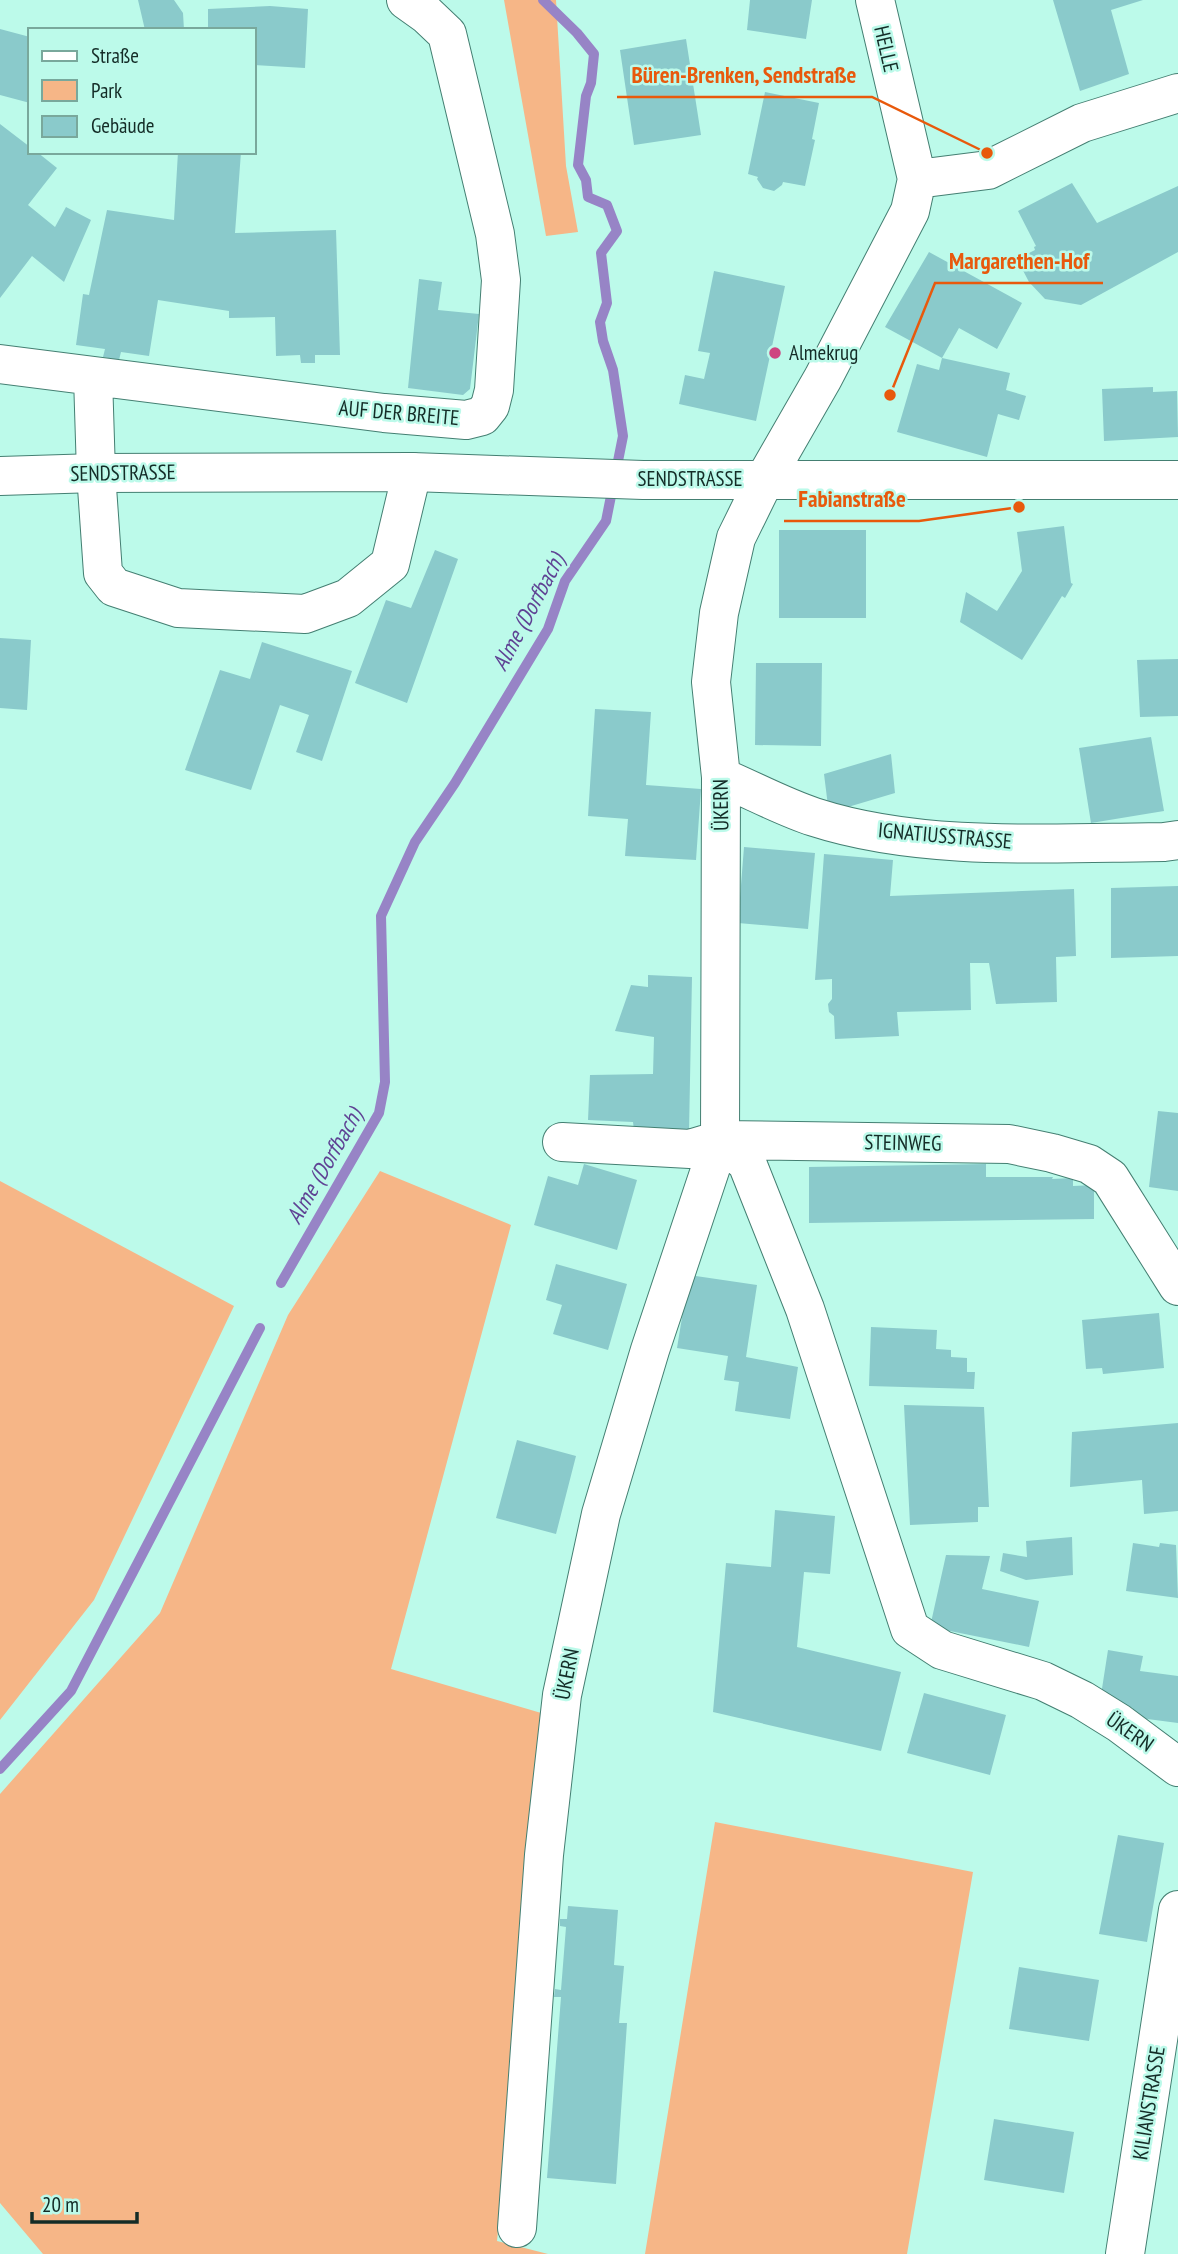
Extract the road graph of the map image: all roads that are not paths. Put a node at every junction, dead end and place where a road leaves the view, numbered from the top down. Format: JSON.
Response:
{"nodes":[{"id":1,"x":406,"y":0,"type":"edge"},
{"id":2,"x":875,"y":0,"type":"edge"},
{"id":3,"x":1178,"y":93,"type":"edge"},
{"id":4,"x":917,"y":179,"type":"junction"},
{"id":5,"x":0,"y":364,"type":"edge"},
{"id":6,"x":93,"y":377,"type":"junction"},
{"id":7,"x":412,"y":472,"type":"junction"},
{"id":8,"x":96,"y":473,"type":"junction"},
{"id":9,"x":0,"y":475,"type":"edge"},
{"id":10,"x":765,"y":479,"type":"junction"},
{"id":11,"x":1178,"y":480,"type":"edge"},
{"id":12,"x":722,"y":777,"type":"junction"},
{"id":13,"x":1178,"y":840,"type":"edge"},
{"id":14,"x":720,"y":1140,"type":"junction"},
{"id":15,"x":562,"y":1142,"type":"dead end"},
{"id":16,"x":1178,"y":1286,"type":"edge"},
{"id":17,"x":1178,"y":1767,"type":"edge"},
{"id":18,"x":1178,"y":1910,"type":"edge"},
{"id":19,"x":517,"y":2228,"type":"dead end"},
{"id":20,"x":1125,"y":2254,"type":"edge"}],
"edges":[{"from":1,"to":6,"type":"street","name":"AUF DER BREITE"},
{"from":2,"to":4,"type":"street","name":"HELLE"},
{"from":3,"to":4,"type":"street"},
{"from":4,"to":10,"type":"street","name":"SENDSTRASSE"},
{"from":5,"to":6,"type":"street","name":"AUF DER BREITE"},
{"from":6,"to":8,"type":"street"},
{"from":7,"to":8,"type":"street","name":"SENDSTRASSE"},
{"from":7,"to":8,"type":"street"},
{"from":7,"to":10,"type":"street","name":"SENDSTRASSE"},
{"from":8,"to":9,"type":"street","name":"SENDSTRASSE"},
{"from":10,"to":11,"type":"street"},
{"from":10,"to":12,"type":"street","name":"ÜKERN"},
{"from":12,"to":13,"type":"street","name":"IGNATIUSSTRASSE"},
{"from":12,"to":14,"type":"street","name":"ÜKERN"},
{"from":14,"to":15,"type":"street","name":"STEINWEG"},
{"from":14,"to":16,"type":"street","name":"STEINWEG"},
{"from":14,"to":17,"type":"street","name":"ÜKERN"},
{"from":14,"to":19,"type":"street","name":"ÜKERN"},
{"from":18,"to":20,"type":"street","name":"KILIANSTRASSE"}]}
